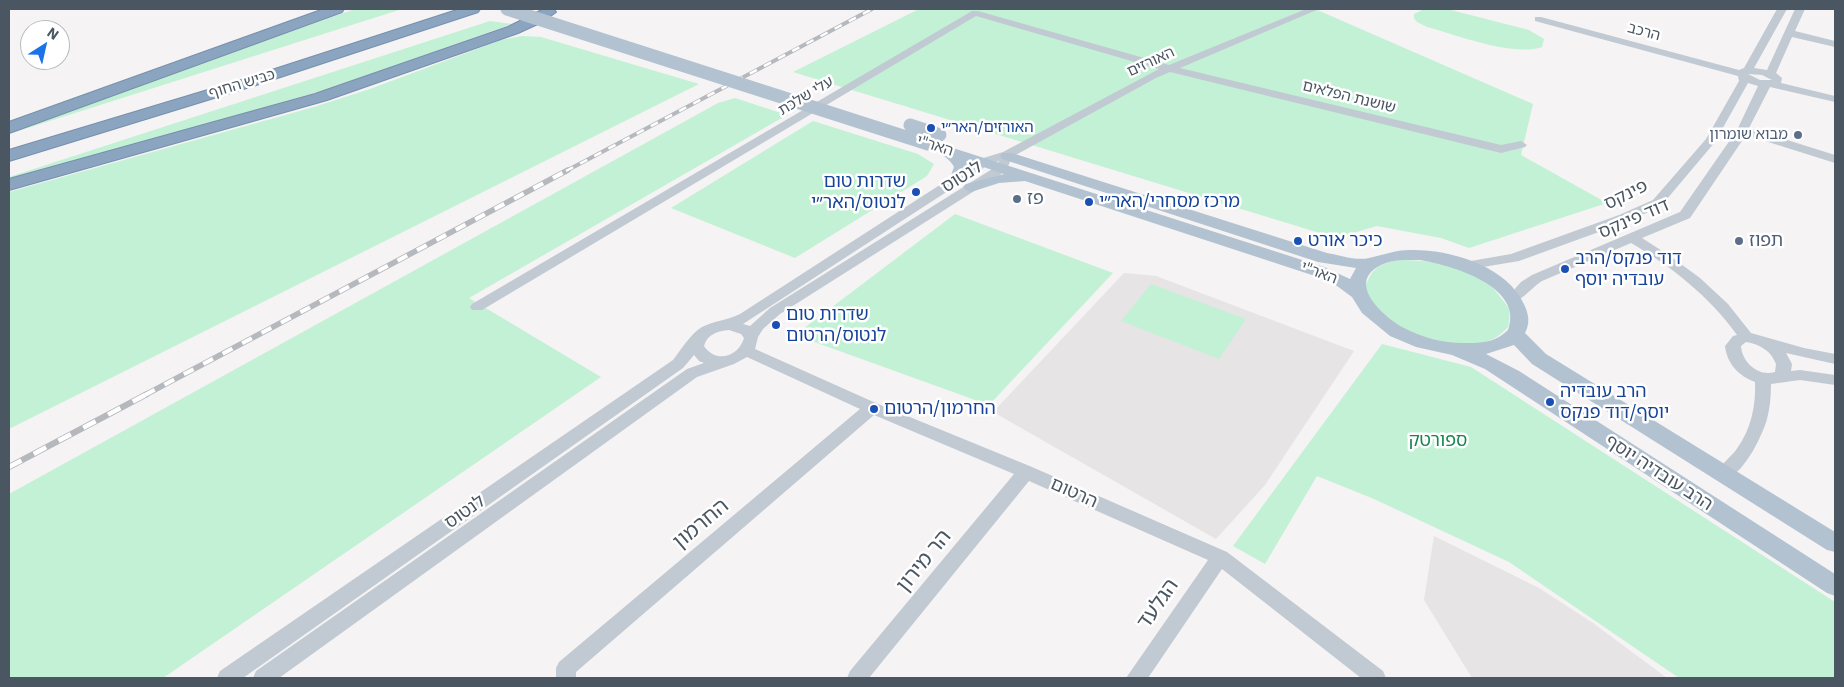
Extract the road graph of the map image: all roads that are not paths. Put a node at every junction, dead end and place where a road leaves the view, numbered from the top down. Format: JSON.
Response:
{"nodes":[{"id":1,"x":337,"y":9,"type":"edge"},
{"id":2,"x":441,"y":9,"type":"edge"},
{"id":3,"x":474,"y":9,"type":"edge"},
{"id":4,"x":506,"y":9,"type":"edge"},
{"id":5,"x":1314,"y":9,"type":"edge"},
{"id":6,"x":1782,"y":9,"type":"edge"},
{"id":7,"x":1800,"y":9,"type":"edge"},
{"id":8,"x":542,"y":13,"type":"edge"},
{"id":9,"x":1538,"y":19,"type":"dead end"},
{"id":10,"x":568,"y":28,"type":"junction"},
{"id":11,"x":1789,"y":33,"type":"junction"},
{"id":12,"x":495,"y":36,"type":"junction"},
{"id":13,"x":1835,"y":44,"type":"edge"},
{"id":14,"x":1170,"y":69,"type":"junction"},
{"id":15,"x":1745,"y":73,"type":"junction"},
{"id":16,"x":1769,"y":81,"type":"junction"},
{"id":17,"x":1835,"y":99,"type":"edge"},
{"id":18,"x":9,"y":128,"type":"edge"},
{"id":19,"x":1744,"y":130,"type":"junction"},
{"id":20,"x":9,"y":143,"type":"edge"},
{"id":21,"x":937,"y":143,"type":"junction"},
{"id":22,"x":1521,"y":145,"type":"dead end"},
{"id":23,"x":9,"y":156,"type":"edge"},
{"id":24,"x":1835,"y":159,"type":"edge"},
{"id":25,"x":984,"y":162,"type":"junction"},
{"id":26,"x":1004,"y":162,"type":"junction"},
{"id":27,"x":958,"y":178,"type":"junction"},
{"id":28,"x":1032,"y":178,"type":"junction"},
{"id":29,"x":9,"y":185,"type":"edge"},
{"id":30,"x":971,"y":187,"type":"junction"},
{"id":31,"x":1633,"y":238,"type":"junction"},
{"id":32,"x":1372,"y":263,"type":"junction"},
{"id":33,"x":1465,"y":266,"type":"junction"},
{"id":34,"x":1358,"y":293,"type":"junction"},
{"id":35,"x":1513,"y":299,"type":"junction"},
{"id":36,"x":477,"y":307,"type":"dead end"},
{"id":37,"x":730,"y":325,"type":"junction"},
{"id":38,"x":1515,"y":334,"type":"junction"},
{"id":39,"x":1752,"y":338,"type":"junction"},
{"id":40,"x":697,"y":341,"type":"junction"},
{"id":41,"x":749,"y":344,"type":"junction"},
{"id":42,"x":1455,"y":349,"type":"junction"},
{"id":43,"x":1835,"y":359,"type":"edge"},
{"id":44,"x":727,"y":361,"type":"junction"},
{"id":45,"x":1780,"y":377,"type":"junction"},
{"id":46,"x":1763,"y":378,"type":"junction"},
{"id":47,"x":1835,"y":380,"type":"edge"},
{"id":48,"x":872,"y":408,"type":"junction"},
{"id":49,"x":1026,"y":472,"type":"junction"},
{"id":50,"x":1724,"y":474,"type":"junction"},
{"id":51,"x":1835,"y":543,"type":"edge"},
{"id":52,"x":1220,"y":557,"type":"junction"},
{"id":53,"x":1835,"y":586,"type":"edge"},
{"id":54,"x":287,"y":669,"type":"edge"},
{"id":55,"x":228,"y":678,"type":"edge"},
{"id":56,"x":264,"y":678,"type":"edge"},
{"id":57,"x":566,"y":678,"type":"edge"},
{"id":58,"x":856,"y":678,"type":"edge"},
{"id":59,"x":1136,"y":678,"type":"edge"},
{"id":60,"x":1376,"y":678,"type":"edge"}],
"edges":[{"from":1,"to":18,"type":"highway"},
{"from":2,"to":20,"type":"highway","name":"כביש החוף"},
{"from":3,"to":23,"type":"highway","name":"כביש החוף"},
{"from":4,"to":8,"type":"main road","name":"האר\"י","bridge":true},
{"from":5,"to":14,"type":"street","name":"האורזים"},
{"from":6,"to":15,"type":"street","name":"פינקס"},
{"from":7,"to":11,"type":"street","name":"דוד פינקס"},
{"from":8,"to":10,"type":"main road","name":"האר\"י","bridge":true},
{"from":8,"to":12,"type":"highway"},
{"from":8,"to":21,"type":"main road","name":"האר\"י","bridge":true},
{"from":9,"to":15,"type":"street","name":"הרכב"},
{"from":10,"to":12,"type":"highway","bridge":true},
{"from":10,"to":21,"type":"main road","name":"האר\"י","bridge":true},
{"from":11,"to":13,"type":"street"},
{"from":11,"to":16,"type":"street","name":"דוד פינקס"},
{"from":12,"to":29,"type":"highway"},
{"from":14,"to":22,"type":"street","name":"שושנת הפלאים"},
{"from":14,"to":26,"type":"street","name":"האורזים"},
{"from":14,"to":36,"type":"street","name":"עלי שלכת"},
{"from":15,"to":16,"type":"street","name":"הרכב"},
{"from":15,"to":33,"type":"street","name":"פינקס"},
{"from":16,"to":17,"type":"street"},
{"from":16,"to":19,"type":"street","name":"דוד פינקס"},
{"from":19,"to":24,"type":"street"},
{"from":19,"to":31,"type":"street","name":"דוד פינקס"},
{"from":21,"to":25,"type":"main road","name":"האר\"י"},
{"from":21,"to":26,"type":"main road","name":"האר\"י"},
{"from":21,"to":27,"type":"main road"},
{"from":25,"to":26,"type":"main road","name":"האר\"י"},
{"from":25,"to":27,"type":"street","name":"לנטוס"},
{"from":26,"to":28,"type":"main road","name":"האר\"י"},
{"from":26,"to":30,"type":"street","name":"לנטוס"},
{"from":26,"to":32,"type":"main road","name":"האר\"י"},
{"from":27,"to":37,"type":"street","name":"לנטוס"},
{"from":28,"to":30,"type":"main road"},
{"from":28,"to":34,"type":"main road","name":"האר\"י"},
{"from":30,"to":41,"type":"street","name":"לנטוס"},
{"from":31,"to":35,"type":"street","name":"דוד פינקס"},
{"from":31,"to":39,"type":"street"},
{"from":32,"to":33,"type":"main road","name":"האר\"י"},
{"from":32,"to":34,"type":"main road"},
{"from":33,"to":35,"type":"main road","name":"האר\"י"},
{"from":34,"to":42,"type":"main road"},
{"from":35,"to":38,"type":"main road"},
{"from":37,"to":40,"type":"street"},
{"from":37,"to":41,"type":"street"},
{"from":38,"to":42,"type":"main road"},
{"from":38,"to":50,"type":"main road","name":"הרב עובדיה יוסף"},
{"from":39,"to":43,"type":"street"},
{"from":39,"to":45,"type":"street"},
{"from":39,"to":46,"type":"street"},
{"from":40,"to":44,"type":"street"},
{"from":40,"to":55,"type":"street","name":"לנטוס"},
{"from":41,"to":44,"type":"street"},
{"from":41,"to":48,"type":"street","name":"הרטום"},
{"from":42,"to":53,"type":"main road","name":"הרב עובדיה יוסף"},
{"from":44,"to":54,"type":"street","name":"לנטוס"},
{"from":45,"to":46,"type":"street"},
{"from":45,"to":47,"type":"street"},
{"from":46,"to":50,"type":"street"},
{"from":48,"to":49,"type":"street","name":"הרטום"},
{"from":48,"to":57,"type":"street","name":"החרמון"},
{"from":49,"to":52,"type":"street","name":"הרטום"},
{"from":49,"to":58,"type":"street","name":"הר מירון"},
{"from":50,"to":51,"type":"main road","name":"הרב עובדיה יוסף"},
{"from":52,"to":59,"type":"street","name":"הגלעד"},
{"from":52,"to":60,"type":"street","name":"הרטום"},
{"from":54,"to":56,"type":"street","name":"לנטוס"}]}
